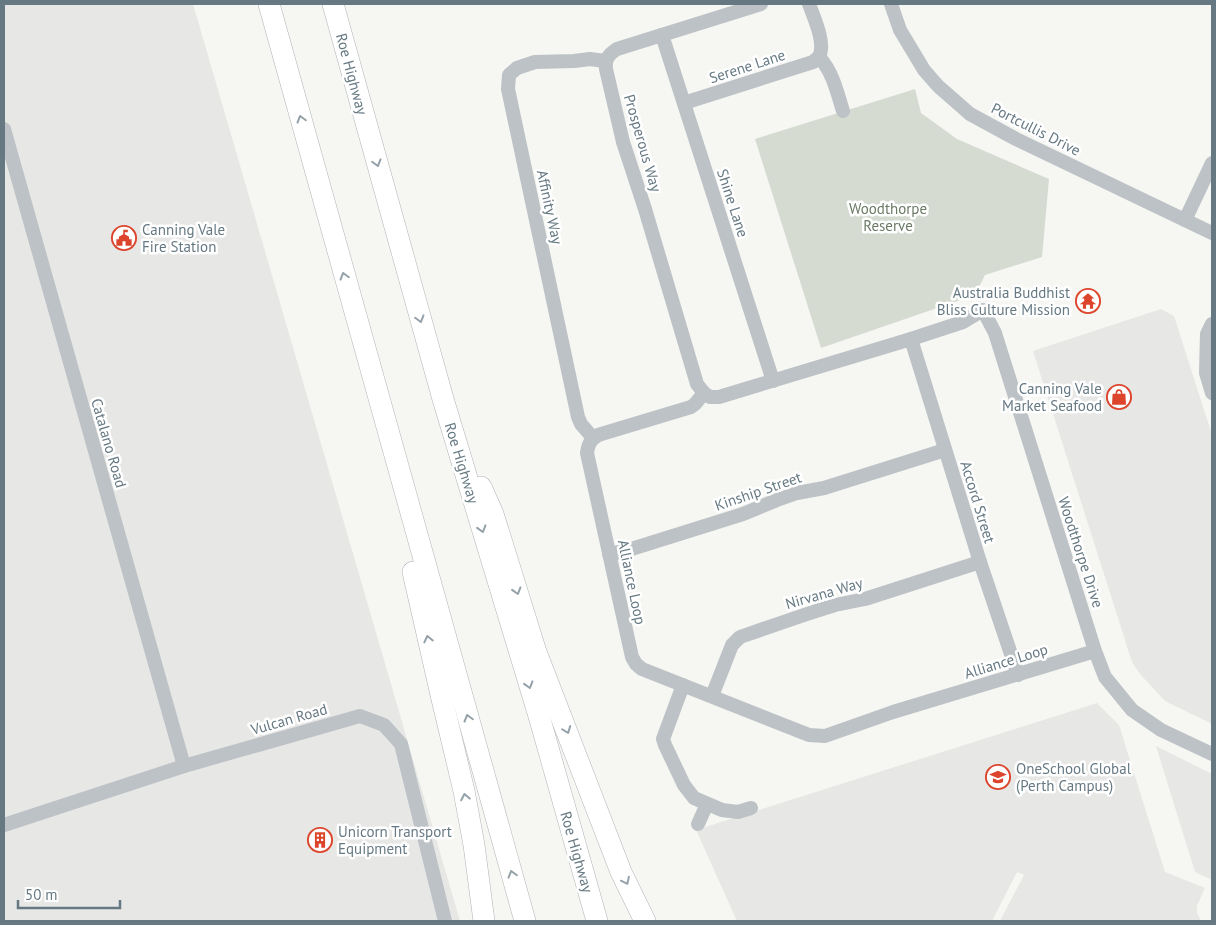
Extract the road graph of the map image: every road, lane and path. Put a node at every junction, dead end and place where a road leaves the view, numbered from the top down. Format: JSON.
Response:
{"nodes":[{"id":1,"x":269,"y":4,"type":"edge"},
{"id":2,"x":333,"y":4,"type":"edge"},
{"id":3,"x":761,"y":4,"type":"edge"},
{"id":4,"x":809,"y":4,"type":"edge"},
{"id":5,"x":892,"y":4,"type":"edge"},
{"id":6,"x":662,"y":35,"type":"junction"},
{"id":7,"x":819,"y":57,"type":"junction"},
{"id":8,"x":606,"y":61,"type":"junction"},
{"id":9,"x":684,"y":103,"type":"junction"},
{"id":10,"x":843,"y":111,"type":"dead end"},
{"id":11,"x":4,"y":129,"type":"edge"},
{"id":12,"x":1212,"y":163,"type":"edge"},
{"id":13,"x":1185,"y":220,"type":"junction"},
{"id":14,"x":1212,"y":233,"type":"edge"},
{"id":15,"x":358,"y":323,"type":"junction"},
{"id":16,"x":1212,"y":324,"type":"edge"},
{"id":17,"x":911,"y":339,"type":"junction"},
{"id":18,"x":773,"y":381,"type":"junction"},
{"id":19,"x":704,"y":393,"type":"junction"},
{"id":20,"x":1212,"y":393,"type":"edge"},
{"id":21,"x":443,"y":399,"type":"junction"},
{"id":22,"x":593,"y":438,"type":"junction"},
{"id":23,"x":945,"y":450,"type":"junction"},
{"id":24,"x":609,"y":554,"type":"junction"},
{"id":25,"x":980,"y":562,"type":"junction"},
{"id":26,"x":1095,"y":651,"type":"junction"},
{"id":27,"x":1018,"y":675,"type":"junction"},
{"id":28,"x":683,"y":685,"type":"junction"},
{"id":29,"x":712,"y":696,"type":"junction"},
{"id":30,"x":1212,"y":754,"type":"edge"},
{"id":31,"x":184,"y":766,"type":"junction"},
{"id":32,"x":707,"y":804,"type":"junction"},
{"id":33,"x":751,"y":808,"type":"dead end"},
{"id":34,"x":698,"y":824,"type":"dead end"},
{"id":35,"x":4,"y":825,"type":"edge"},
{"id":36,"x":446,"y":921,"type":"edge"},
{"id":37,"x":484,"y":921,"type":"edge"},
{"id":38,"x":525,"y":921,"type":"edge"},
{"id":39,"x":597,"y":921,"type":"edge"},
{"id":40,"x":646,"y":921,"type":"edge"}],
"edges":[{"from":15,"to":1,"type":"highway","one_way":true},
{"from":2,"to":21,"type":"highway","name":"Roe Highway","one_way":true},
{"from":3,"to":6,"type":"street"},
{"from":4,"to":7,"type":"street"},
{"from":5,"to":13,"type":"street","name":"Portcullis Drive"},
{"from":6,"to":8,"type":"street"},
{"from":6,"to":9,"type":"street","name":"Shine Lane"},
{"from":7,"to":9,"type":"street","name":"Serene Lane"},
{"from":7,"to":10,"type":"street"},
{"from":8,"to":19,"type":"street","name":"Prosperous Way"},
{"from":8,"to":22,"type":"street","name":"Affinity Way"},
{"from":9,"to":18,"type":"street","name":"Shine Lane"},
{"from":11,"to":31,"type":"street","name":"Catalano Road"},
{"from":12,"to":13,"type":"street"},
{"from":13,"to":14,"type":"street","name":"Portcullis Drive"},
{"from":37,"to":15,"type":"highway","one_way":true},
{"from":38,"to":15,"type":"highway","one_way":true},
{"from":16,"to":20,"type":"street"},
{"from":17,"to":18,"type":"street"},
{"from":17,"to":23,"type":"street","name":"Accord Street"},
{"from":17,"to":26,"type":"street","name":"Woodthorpe Drive"},
{"from":18,"to":19,"type":"street"},
{"from":19,"to":22,"type":"street"},
{"from":21,"to":39,"type":"highway","name":"Roe Highway","one_way":true},
{"from":21,"to":40,"type":"highway","one_way":true},
{"from":22,"to":24,"type":"street","name":"Alliance Loop"},
{"from":23,"to":24,"type":"street","name":"Kinship Street"},
{"from":23,"to":25,"type":"street","name":"Accord Street"},
{"from":24,"to":28,"type":"street","name":"Alliance Loop"},
{"from":25,"to":27,"type":"street","name":"Accord Street"},
{"from":25,"to":29,"type":"street","name":"Nirvana Way"},
{"from":26,"to":27,"type":"street","name":"Alliance Loop"},
{"from":26,"to":30,"type":"street","name":"Woodthorpe Drive"},
{"from":27,"to":29,"type":"street","name":"Alliance Loop"},
{"from":28,"to":29,"type":"street","name":"Alliance Loop"},
{"from":28,"to":32,"type":"street"},
{"from":31,"to":35,"type":"street","name":"Vulcan Road"},
{"from":31,"to":36,"type":"street","name":"Vulcan Road"},
{"from":32,"to":33,"type":"street"},
{"from":32,"to":34,"type":"street"}]}
